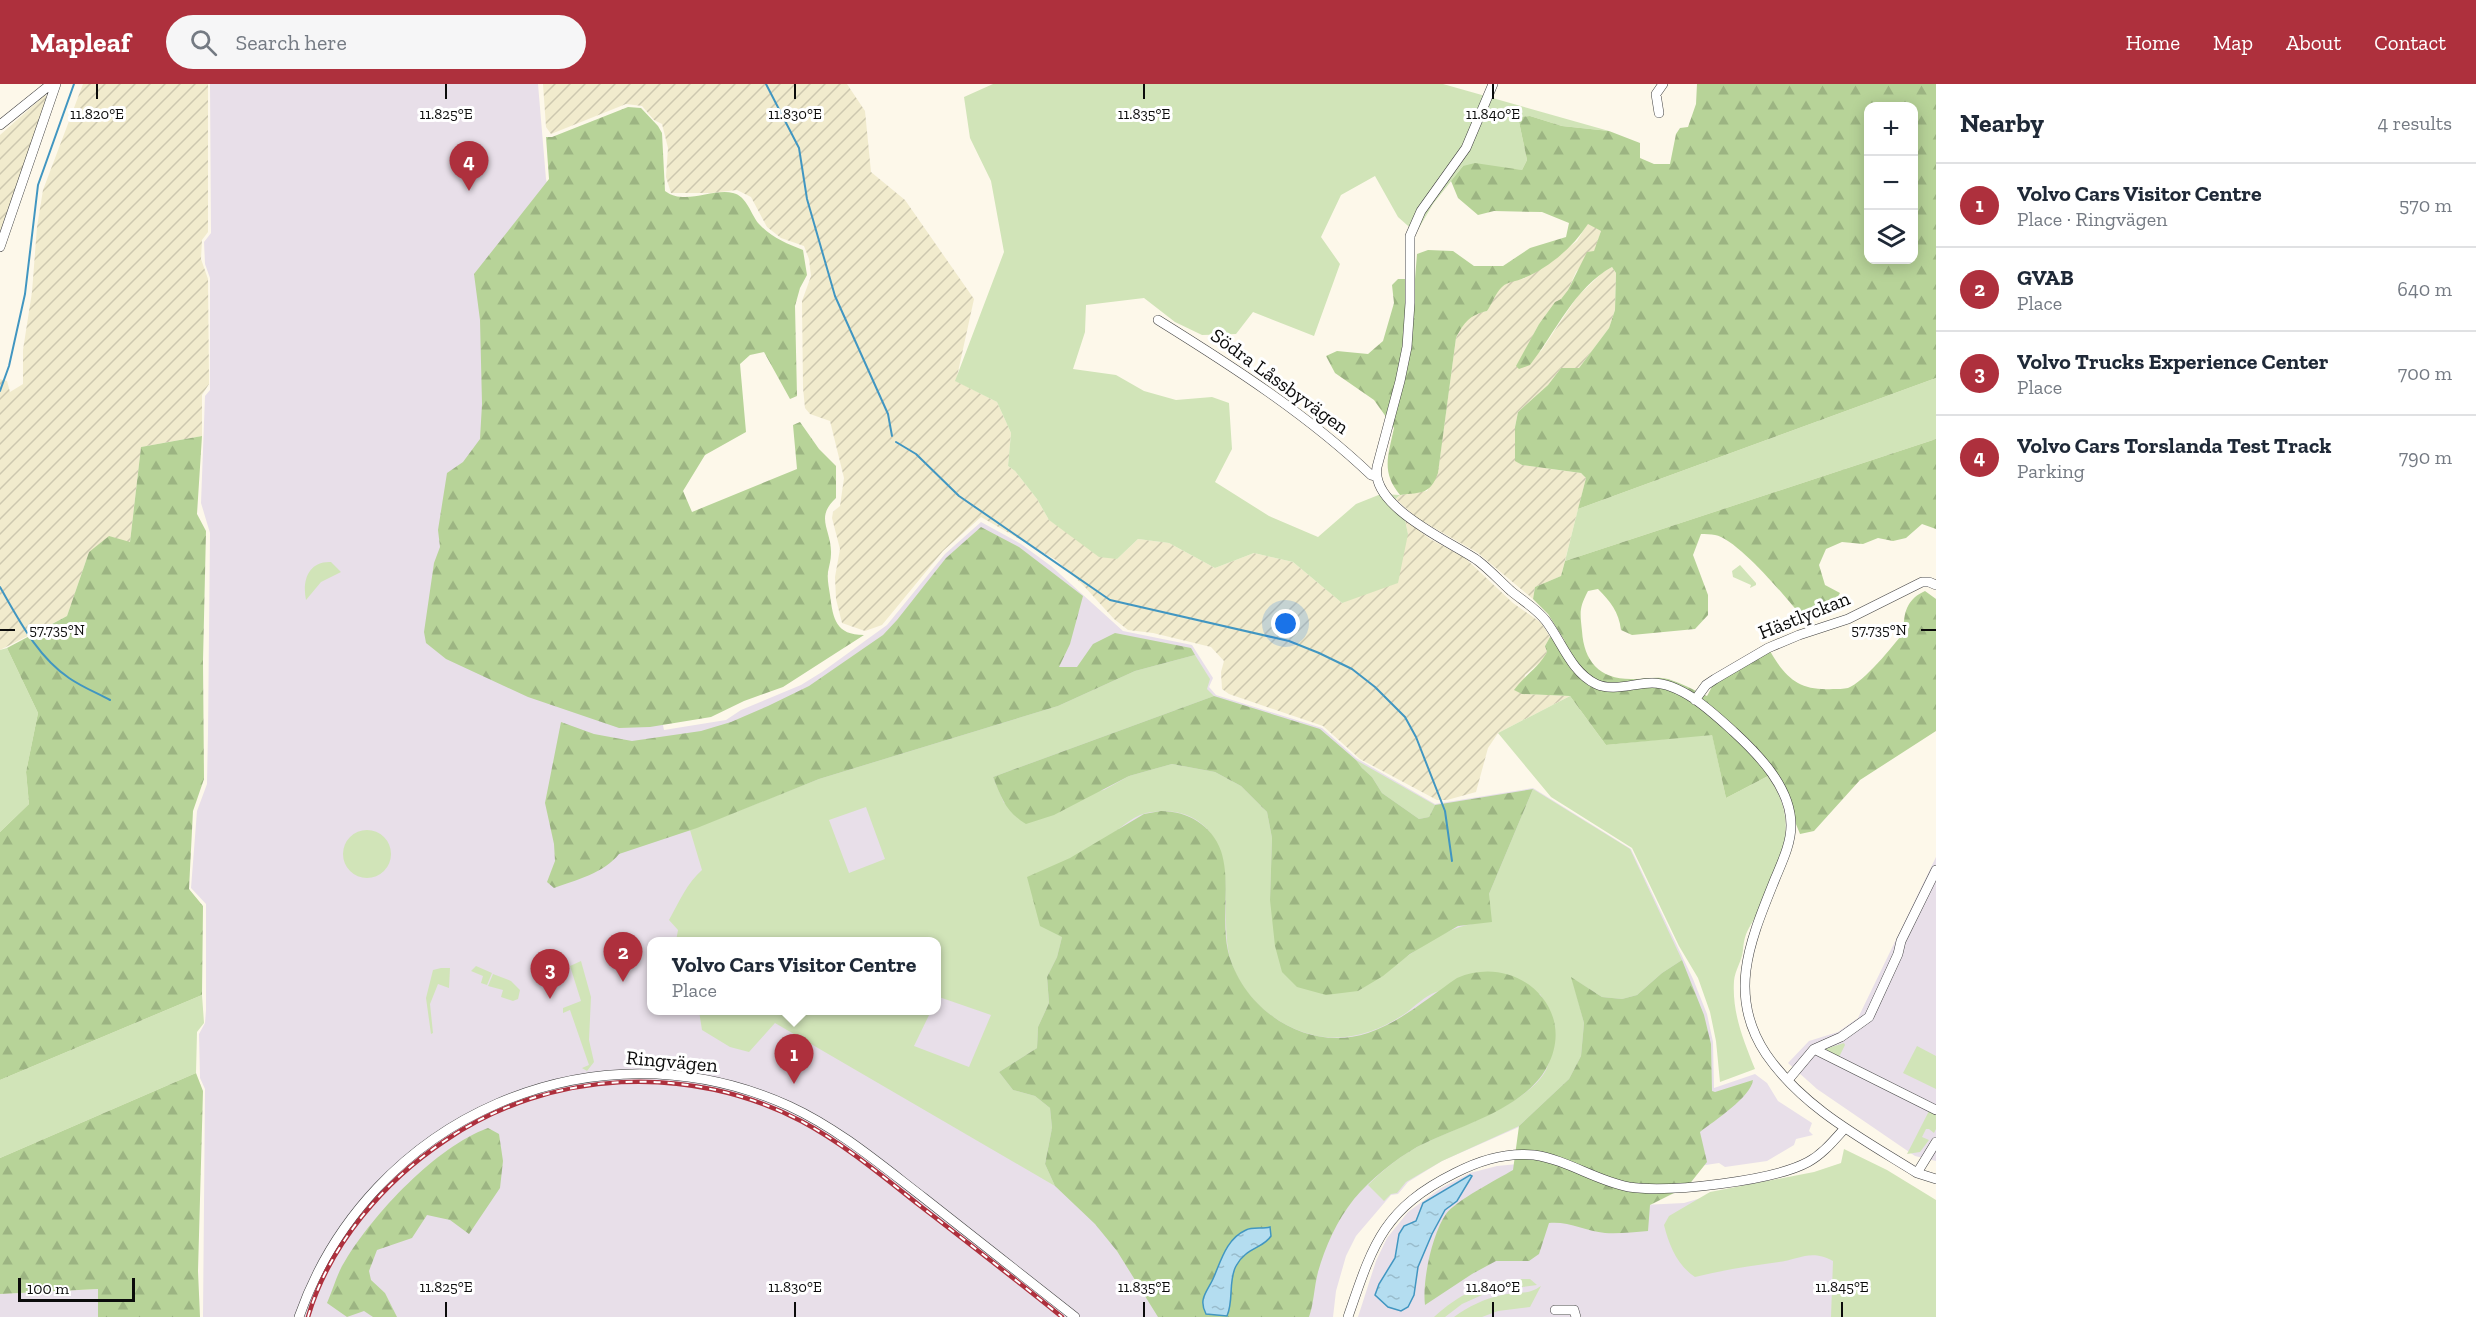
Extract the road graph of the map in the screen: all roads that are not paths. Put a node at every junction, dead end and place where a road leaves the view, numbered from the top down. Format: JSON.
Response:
{"nodes":[{"id":1,"x":54,"y":84,"type":"edge"},
{"id":2,"x":1663,"y":84,"type":"edge"},
{"id":3,"x":1491,"y":85,"type":"edge"},
{"id":4,"x":1659,"y":114,"type":"dead end"},
{"id":5,"x":0,"y":125,"type":"edge"},
{"id":6,"x":0,"y":247,"type":"edge"},
{"id":7,"x":1158,"y":320,"type":"dead end"},
{"id":8,"x":1376,"y":476,"type":"junction"},
{"id":9,"x":1936,"y":585,"type":"edge"},
{"id":10,"x":1695,"y":700,"type":"junction"},
{"id":11,"x":1936,"y":870,"type":"edge"},
{"id":12,"x":1814,"y":1048,"type":"junction"},
{"id":13,"x":1788,"y":1080,"type":"junction"},
{"id":14,"x":1936,"y":1110,"type":"edge"},
{"id":15,"x":1845,"y":1128,"type":"junction"},
{"id":16,"x":1936,"y":1142,"type":"edge"},
{"id":17,"x":1917,"y":1173,"type":"junction"},
{"id":18,"x":1936,"y":1179,"type":"edge"},
{"id":19,"x":1555,"y":1310,"type":"dead end"},
{"id":20,"x":299,"y":1317,"type":"edge"},
{"id":21,"x":1075,"y":1317,"type":"edge"},
{"id":22,"x":1348,"y":1317,"type":"edge"},
{"id":23,"x":1576,"y":1317,"type":"edge"}],
"edges":[{"from":1,"to":5,"type":"street"},
{"from":1,"to":6,"type":"street"},
{"from":2,"to":4,"type":"street"},
{"from":3,"to":8,"type":"street"},
{"from":7,"to":8,"type":"street","name":"Södra Låssbyvägen"},
{"from":8,"to":10,"type":"street","name":"Södra Låssbyvägen"},
{"from":9,"to":10,"type":"street","name":"Hästlyckan"},
{"from":10,"to":13,"type":"street","name":"Södra Låssbyvägen"},
{"from":11,"to":12,"type":"street"},
{"from":12,"to":13,"type":"street"},
{"from":12,"to":14,"type":"street"},
{"from":13,"to":15,"type":"street","name":"Södra Låssbyvägen"},
{"from":15,"to":17,"type":"street","name":"Södra Låssbyvägen"},
{"from":15,"to":22,"type":"street"},
{"from":16,"to":17,"type":"street"},
{"from":17,"to":18,"type":"street","name":"Södra Låssbyvägen"},
{"from":19,"to":23,"type":"street"},
{"from":20,"to":21,"type":"street","name":"Ringvägen"}]}
